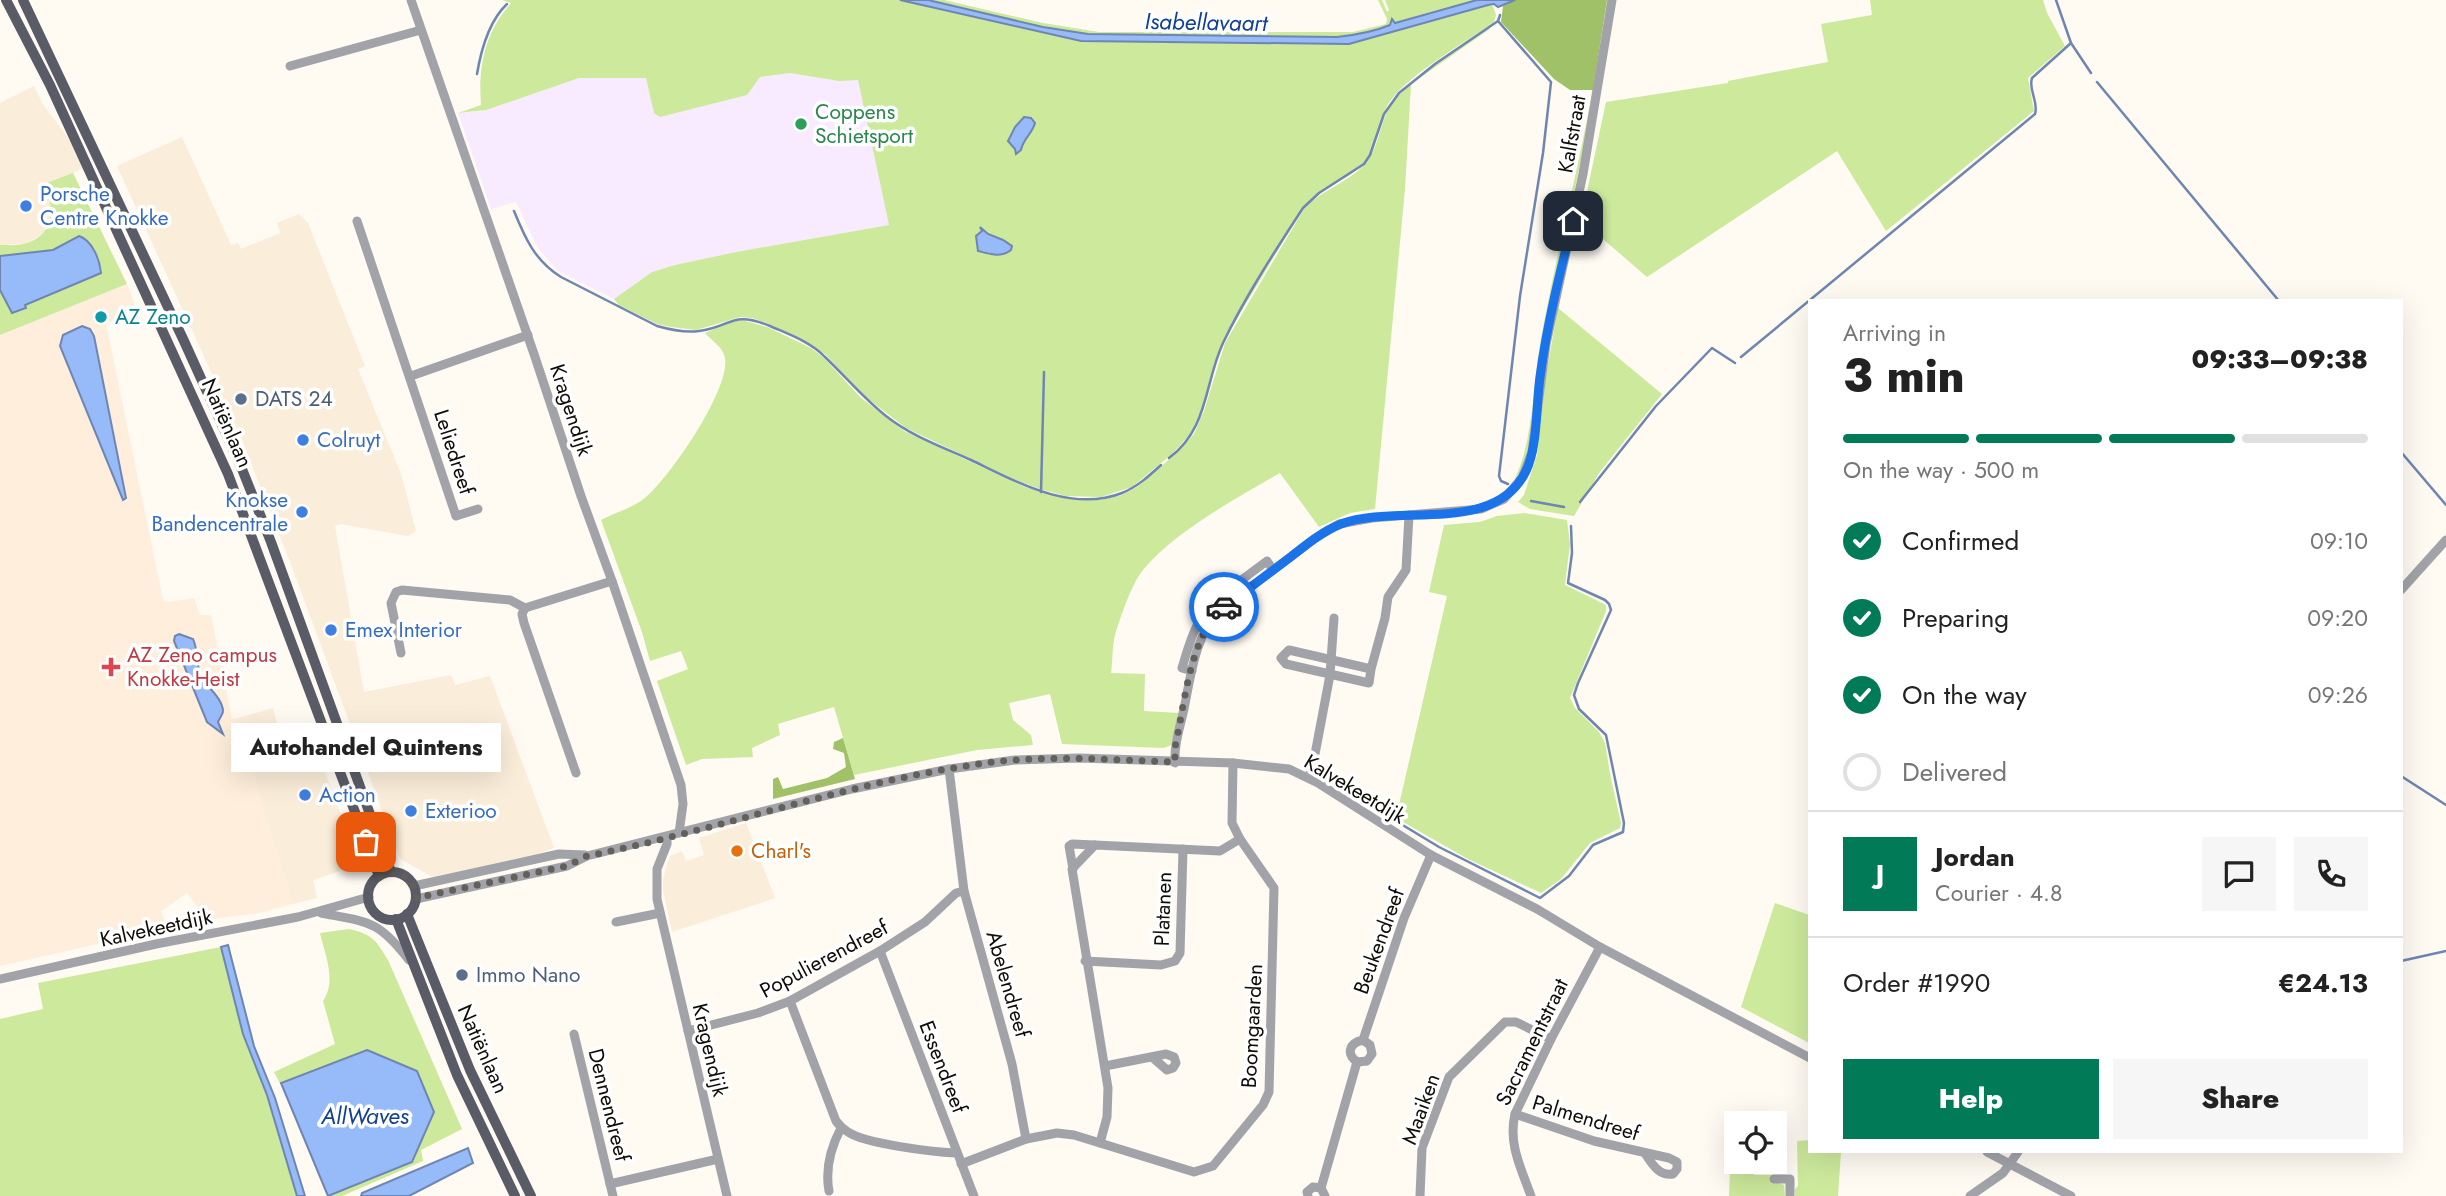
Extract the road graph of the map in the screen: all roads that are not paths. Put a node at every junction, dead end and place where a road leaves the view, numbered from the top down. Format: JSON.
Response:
{"nodes":[{"id":1,"x":6,"y":0,"type":"edge"},
{"id":2,"x":23,"y":0,"type":"edge"},
{"id":3,"x":411,"y":0,"type":"edge"},
{"id":4,"x":1612,"y":0,"type":"edge"},
{"id":5,"x":421,"y":30,"type":"junction"},
{"id":6,"x":290,"y":66,"type":"dead end"},
{"id":7,"x":357,"y":221,"type":"dead end"},
{"id":8,"x":528,"y":335,"type":"junction"},
{"id":9,"x":411,"y":376,"type":"junction"},
{"id":10,"x":478,"y":509,"type":"dead end"},
{"id":11,"x":1409,"y":515,"type":"junction"},
{"id":12,"x":2446,"y":540,"type":"edge"},
{"id":13,"x":612,"y":580,"type":"junction"},
{"id":14,"x":2403,"y":588,"type":"edge"},
{"id":15,"x":525,"y":608,"type":"junction"},
{"id":16,"x":1334,"y":618,"type":"dead end"},
{"id":17,"x":401,"y":653,"type":"dead end"},
{"id":18,"x":1329,"y":659,"type":"junction"},
{"id":19,"x":1371,"y":669,"type":"junction"},
{"id":20,"x":1329,"y":675,"type":"junction"},
{"id":21,"x":1175,"y":762,"type":"junction"},
{"id":22,"x":1233,"y":763,"type":"junction"},
{"id":23,"x":950,"y":769,"type":"junction"},
{"id":24,"x":576,"y":772,"type":"dead end"},
{"id":25,"x":1308,"y":777,"type":"junction"},
{"id":26,"x":679,"y":833,"type":"junction"},
{"id":27,"x":667,"y":836,"type":"junction"},
{"id":28,"x":1240,"y":839,"type":"junction"},
{"id":29,"x":1096,"y":845,"type":"junction"},
{"id":30,"x":1183,"y":849,"type":"junction"},
{"id":31,"x":1431,"y":855,"type":"junction"},
{"id":32,"x":587,"y":856,"type":"junction"},
{"id":33,"x":1073,"y":869,"type":"junction"},
{"id":34,"x":385,"y":874,"type":"junction"},
{"id":35,"x":414,"y":886,"type":"junction"},
{"id":36,"x":964,"y":891,"type":"junction"},
{"id":37,"x":369,"y":897,"type":"junction"},
{"id":38,"x":416,"y":898,"type":"junction"},
{"id":39,"x":319,"y":912,"type":"junction"},
{"id":40,"x":660,"y":913,"type":"junction"},
{"id":41,"x":407,"y":914,"type":"junction"},
{"id":42,"x":396,"y":919,"type":"junction"},
{"id":43,"x":616,"y":922,"type":"dead end"},
{"id":44,"x":1600,"y":947,"type":"junction"},
{"id":45,"x":880,"y":951,"type":"junction"},
{"id":46,"x":1086,"y":961,"type":"junction"},
{"id":47,"x":413,"y":965,"type":"junction"},
{"id":48,"x":0,"y":979,"type":"edge"},
{"id":49,"x":790,"y":1001,"type":"junction"},
{"id":50,"x":688,"y":1031,"type":"junction"},
{"id":51,"x":574,"y":1034,"type":"dead end"},
{"id":52,"x":1551,"y":1039,"type":"junction"},
{"id":53,"x":1363,"y":1040,"type":"junction"},
{"id":54,"x":1152,"y":1057,"type":"dead end"},
{"id":55,"x":1808,"y":1057,"type":"edge"},
{"id":56,"x":1357,"y":1062,"type":"junction"},
{"id":57,"x":1105,"y":1066,"type":"junction"},
{"id":58,"x":1515,"y":1114,"type":"junction"},
{"id":59,"x":841,"y":1128,"type":"junction"},
{"id":60,"x":1026,"y":1139,"type":"junction"},
{"id":61,"x":1100,"y":1143,"type":"junction"},
{"id":62,"x":957,"y":1153,"type":"junction"},
{"id":63,"x":1989,"y":1153,"type":"edge"},
{"id":64,"x":2017,"y":1153,"type":"edge"},
{"id":65,"x":1646,"y":1155,"type":"dead end"},
{"id":66,"x":718,"y":1159,"type":"junction"},
{"id":67,"x":961,"y":1164,"type":"junction"},
{"id":68,"x":2010,"y":1164,"type":"junction"},
{"id":69,"x":1774,"y":1179,"type":"dead end"},
{"id":70,"x":610,"y":1184,"type":"junction"},
{"id":71,"x":829,"y":1191,"type":"dead end"},
{"id":72,"x":1323,"y":1192,"type":"edge"},
{"id":73,"x":515,"y":1196,"type":"edge"},
{"id":74,"x":531,"y":1196,"type":"edge"},
{"id":75,"x":613,"y":1196,"type":"edge"},
{"id":76,"x":727,"y":1196,"type":"edge"},
{"id":77,"x":974,"y":1196,"type":"edge"},
{"id":78,"x":1308,"y":1196,"type":"edge"},
{"id":79,"x":1420,"y":1196,"type":"edge"},
{"id":80,"x":1531,"y":1196,"type":"edge"},
{"id":81,"x":1790,"y":1196,"type":"edge"},
{"id":82,"x":1970,"y":1196,"type":"edge"},
{"id":83,"x":2071,"y":1196,"type":"edge"}],
"edges":[{"from":1,"to":34,"type":"main road","name":"Natiënlaan"},
{"from":2,"to":34,"type":"main road","name":"Natiënlaan"},
{"from":3,"to":5,"type":"street","name":"Kragendijk"},
{"from":4,"to":11,"type":"street","name":"Kalfstraat"},
{"from":5,"to":6,"type":"street"},
{"from":5,"to":8,"type":"street","name":"Kragendijk"},
{"from":7,"to":9,"type":"street","name":"Leliedreef"},
{"from":8,"to":9,"type":"street"},
{"from":8,"to":13,"type":"street","name":"Kragendijk"},
{"from":9,"to":10,"type":"street","name":"Leliedreef"},
{"from":11,"to":19,"type":"street"},
{"from":11,"to":21,"type":"street","name":"Kalfstraat"},
{"from":12,"to":14,"type":"street"},
{"from":13,"to":15,"type":"street"},
{"from":13,"to":26,"type":"street","name":"Kragendijk"},
{"from":15,"to":17,"type":"street"},
{"from":15,"to":24,"type":"street"},
{"from":16,"to":18,"type":"street"},
{"from":18,"to":19,"type":"street"},
{"from":18,"to":20,"type":"street"},
{"from":18,"to":20,"type":"street"},
{"from":19,"to":20,"type":"street"},
{"from":20,"to":25,"type":"street"},
{"from":21,"to":22,"type":"street","name":"Kalvekeetdijk"},
{"from":21,"to":23,"type":"street","name":"Kalvekeetdijk"},
{"from":22,"to":25,"type":"street","name":"Kalvekeetdijk"},
{"from":22,"to":28,"type":"street","name":"Boomgaarden"},
{"from":23,"to":26,"type":"street","name":"Kalvekeetdijk"},
{"from":23,"to":36,"type":"street","name":"Abelendreef"},
{"from":25,"to":31,"type":"street","name":"Kalvekeetdijk"},
{"from":26,"to":27,"type":"street","name":"Kalvekeetdijk"},
{"from":27,"to":32,"type":"street","name":"Kalvekeetdijk"},
{"from":27,"to":40,"type":"street","name":"Kragendijk"},
{"from":28,"to":30,"type":"street","name":"Platanen"},
{"from":28,"to":61,"type":"street","name":"Boomgaarden"},
{"from":29,"to":30,"type":"street","name":"Platanen"},
{"from":29,"to":33,"type":"street"},
{"from":29,"to":33,"type":"street","name":"Platanen"},
{"from":30,"to":46,"type":"street","name":"Platanen"},
{"from":31,"to":44,"type":"street","name":"Kalvekeetdijk"},
{"from":31,"to":53,"type":"street","name":"Beukendreef"},
{"from":32,"to":35,"type":"street","name":"Kalvekeetdijk"},
{"from":32,"to":38,"type":"street","name":"Kalvekeetdijk"},
{"from":33,"to":46,"type":"street","name":"Platanen"},
{"from":34,"to":35,"type":"main road"},
{"from":34,"to":37,"type":"main road"},
{"from":35,"to":38,"type":"main road"},
{"from":36,"to":45,"type":"street","name":"Populierendreef"},
{"from":36,"to":60,"type":"street","name":"Abelendreef"},
{"from":37,"to":39,"type":"street","name":"Kalvekeetdijk"},
{"from":37,"to":42,"type":"main road"},
{"from":38,"to":41,"type":"main road"},
{"from":39,"to":47,"type":"street","name":"Kalvekeetdijk"},
{"from":39,"to":48,"type":"street","name":"Kalvekeetdijk"},
{"from":40,"to":43,"type":"street"},
{"from":40,"to":50,"type":"street","name":"Kragendijk"},
{"from":41,"to":42,"type":"main road"},
{"from":41,"to":74,"type":"main road","name":"Natiënlaan"},
{"from":42,"to":47,"type":"main road","name":"Natiënlaan"},
{"from":44,"to":52,"type":"street","name":"Sacramentstraat"},
{"from":44,"to":55,"type":"street","name":"Kalvekeetdijk"},
{"from":45,"to":49,"type":"street","name":"Populierendreef"},
{"from":45,"to":62,"type":"street","name":"Essendreef"},
{"from":46,"to":57,"type":"street","name":"Platanen"},
{"from":47,"to":73,"type":"main road","name":"Natiënlaan"},
{"from":49,"to":50,"type":"street","name":"Populierendreef"},
{"from":49,"to":59,"type":"street"},
{"from":50,"to":66,"type":"street","name":"Kragendijk"},
{"from":51,"to":70,"type":"street","name":"Dennendreef"},
{"from":52,"to":58,"type":"street","name":"Sacramentstraat"},
{"from":52,"to":79,"type":"street","name":"Maaiken"},
{"from":53,"to":56,"type":"street","name":"Beukendreef"},
{"from":53,"to":56,"type":"street","name":"Beukendreef"},
{"from":54,"to":57,"type":"street"},
{"from":56,"to":72,"type":"street","name":"Beukendreef"},
{"from":57,"to":61,"type":"street"},
{"from":58,"to":65,"type":"street","name":"Palmendreef"},
{"from":58,"to":80,"type":"street","name":"Sacramentstraat"},
{"from":59,"to":62,"type":"street"},
{"from":59,"to":71,"type":"street"},
{"from":60,"to":61,"type":"street","name":"Boomgaarden"},
{"from":60,"to":67,"type":"street"},
{"from":62,"to":67,"type":"street","name":"Essendreef"},
{"from":63,"to":68,"type":"street"},
{"from":64,"to":68,"type":"street"},
{"from":66,"to":70,"type":"street","name":"Dennendreef"},
{"from":66,"to":76,"type":"street","name":"Kragendijk"},
{"from":67,"to":77,"type":"street","name":"Essendreef"},
{"from":68,"to":82,"type":"street"},
{"from":68,"to":83,"type":"street"},
{"from":69,"to":81,"type":"street"},
{"from":70,"to":75,"type":"street","name":"Dennendreef"},
{"from":72,"to":78,"type":"street","name":"Beukendreef"}]}
